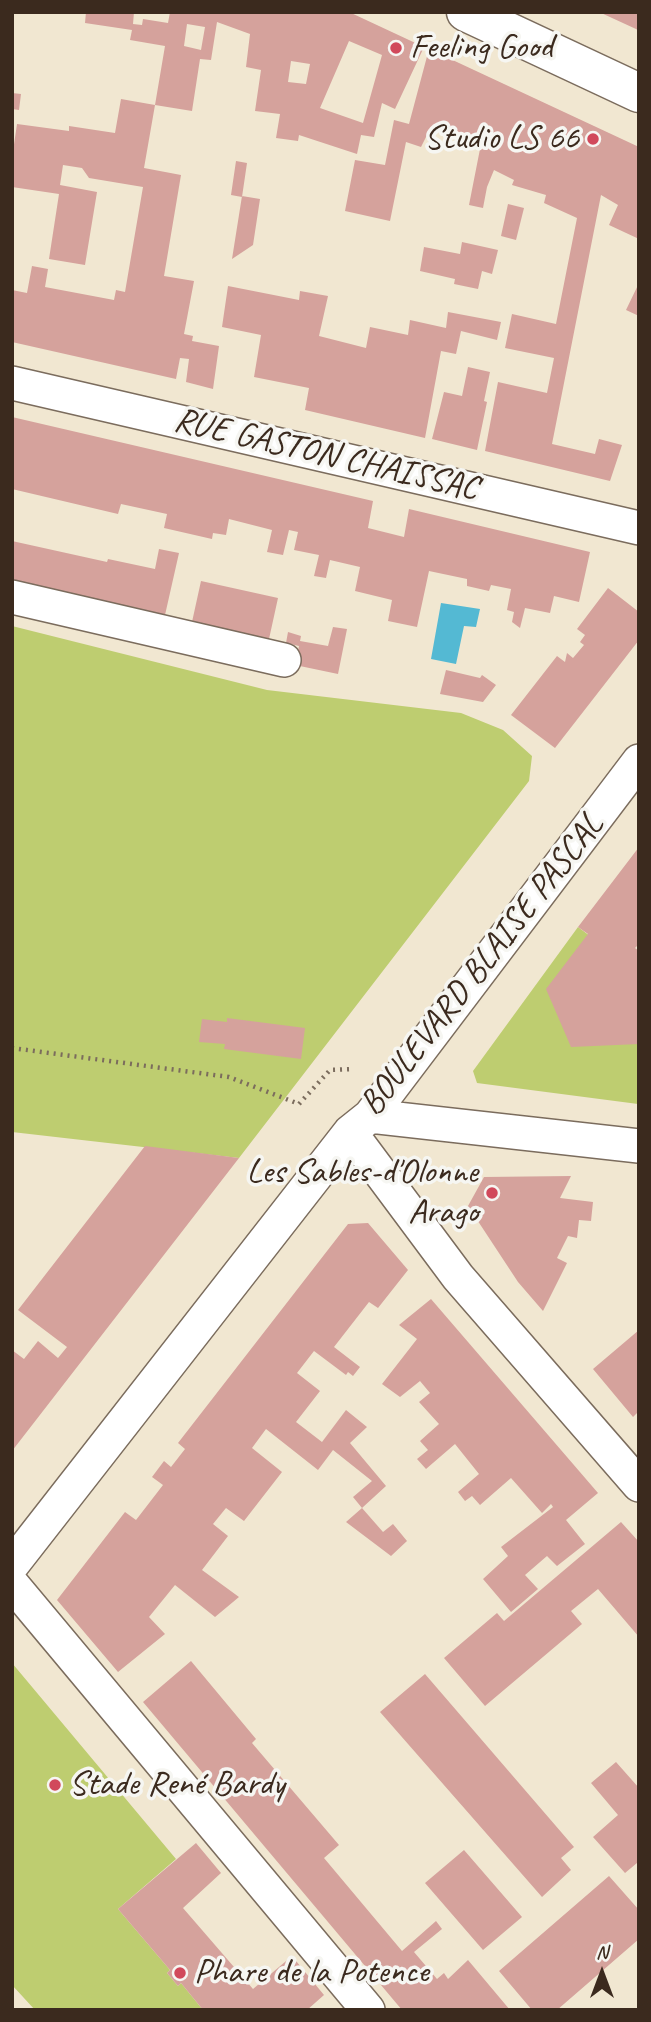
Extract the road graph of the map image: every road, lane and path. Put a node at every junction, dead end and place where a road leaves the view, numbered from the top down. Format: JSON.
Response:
{"nodes":[{"id":1,"x":466,"y":12,"type":"edge"},
{"id":2,"x":639,"y":93,"type":"edge"},
{"id":3,"x":12,"y":383,"type":"edge"},
{"id":4,"x":639,"y":528,"type":"edge"},
{"id":5,"x":12,"y":597,"type":"edge"},
{"id":6,"x":284,"y":660,"type":"dead end"},
{"id":7,"x":639,"y":761,"type":"edge"},
{"id":8,"x":12,"y":1048,"type":"edge"},
{"id":9,"x":353,"y":1069,"type":"dead end"},
{"id":10,"x":360,"y":1124,"type":"junction"},
{"id":11,"x":639,"y":1146,"type":"edge"},
{"id":12,"x":639,"y":1485,"type":"edge"},
{"id":13,"x":12,"y":1565,"type":"edge"},
{"id":14,"x":12,"y":1584,"type":"edge"},
{"id":15,"x":368,"y":2010,"type":"edge"}],
"edges":[{"from":1,"to":2,"type":"main road"},
{"from":3,"to":4,"type":"street","name":"RUE GASTON CHAISSAC"},
{"from":5,"to":6,"type":"street"},
{"from":7,"to":10,"type":"street","name":"BOULEVARD BLAISE PASCAL"},
{"from":8,"to":9,"type":"path"},
{"from":10,"to":11,"type":"street"},
{"from":10,"to":12,"type":"street"},
{"from":10,"to":13,"type":"street","name":"BOULEVARD BLAISE PASCAL"},
{"from":14,"to":15,"type":"street"}]}
